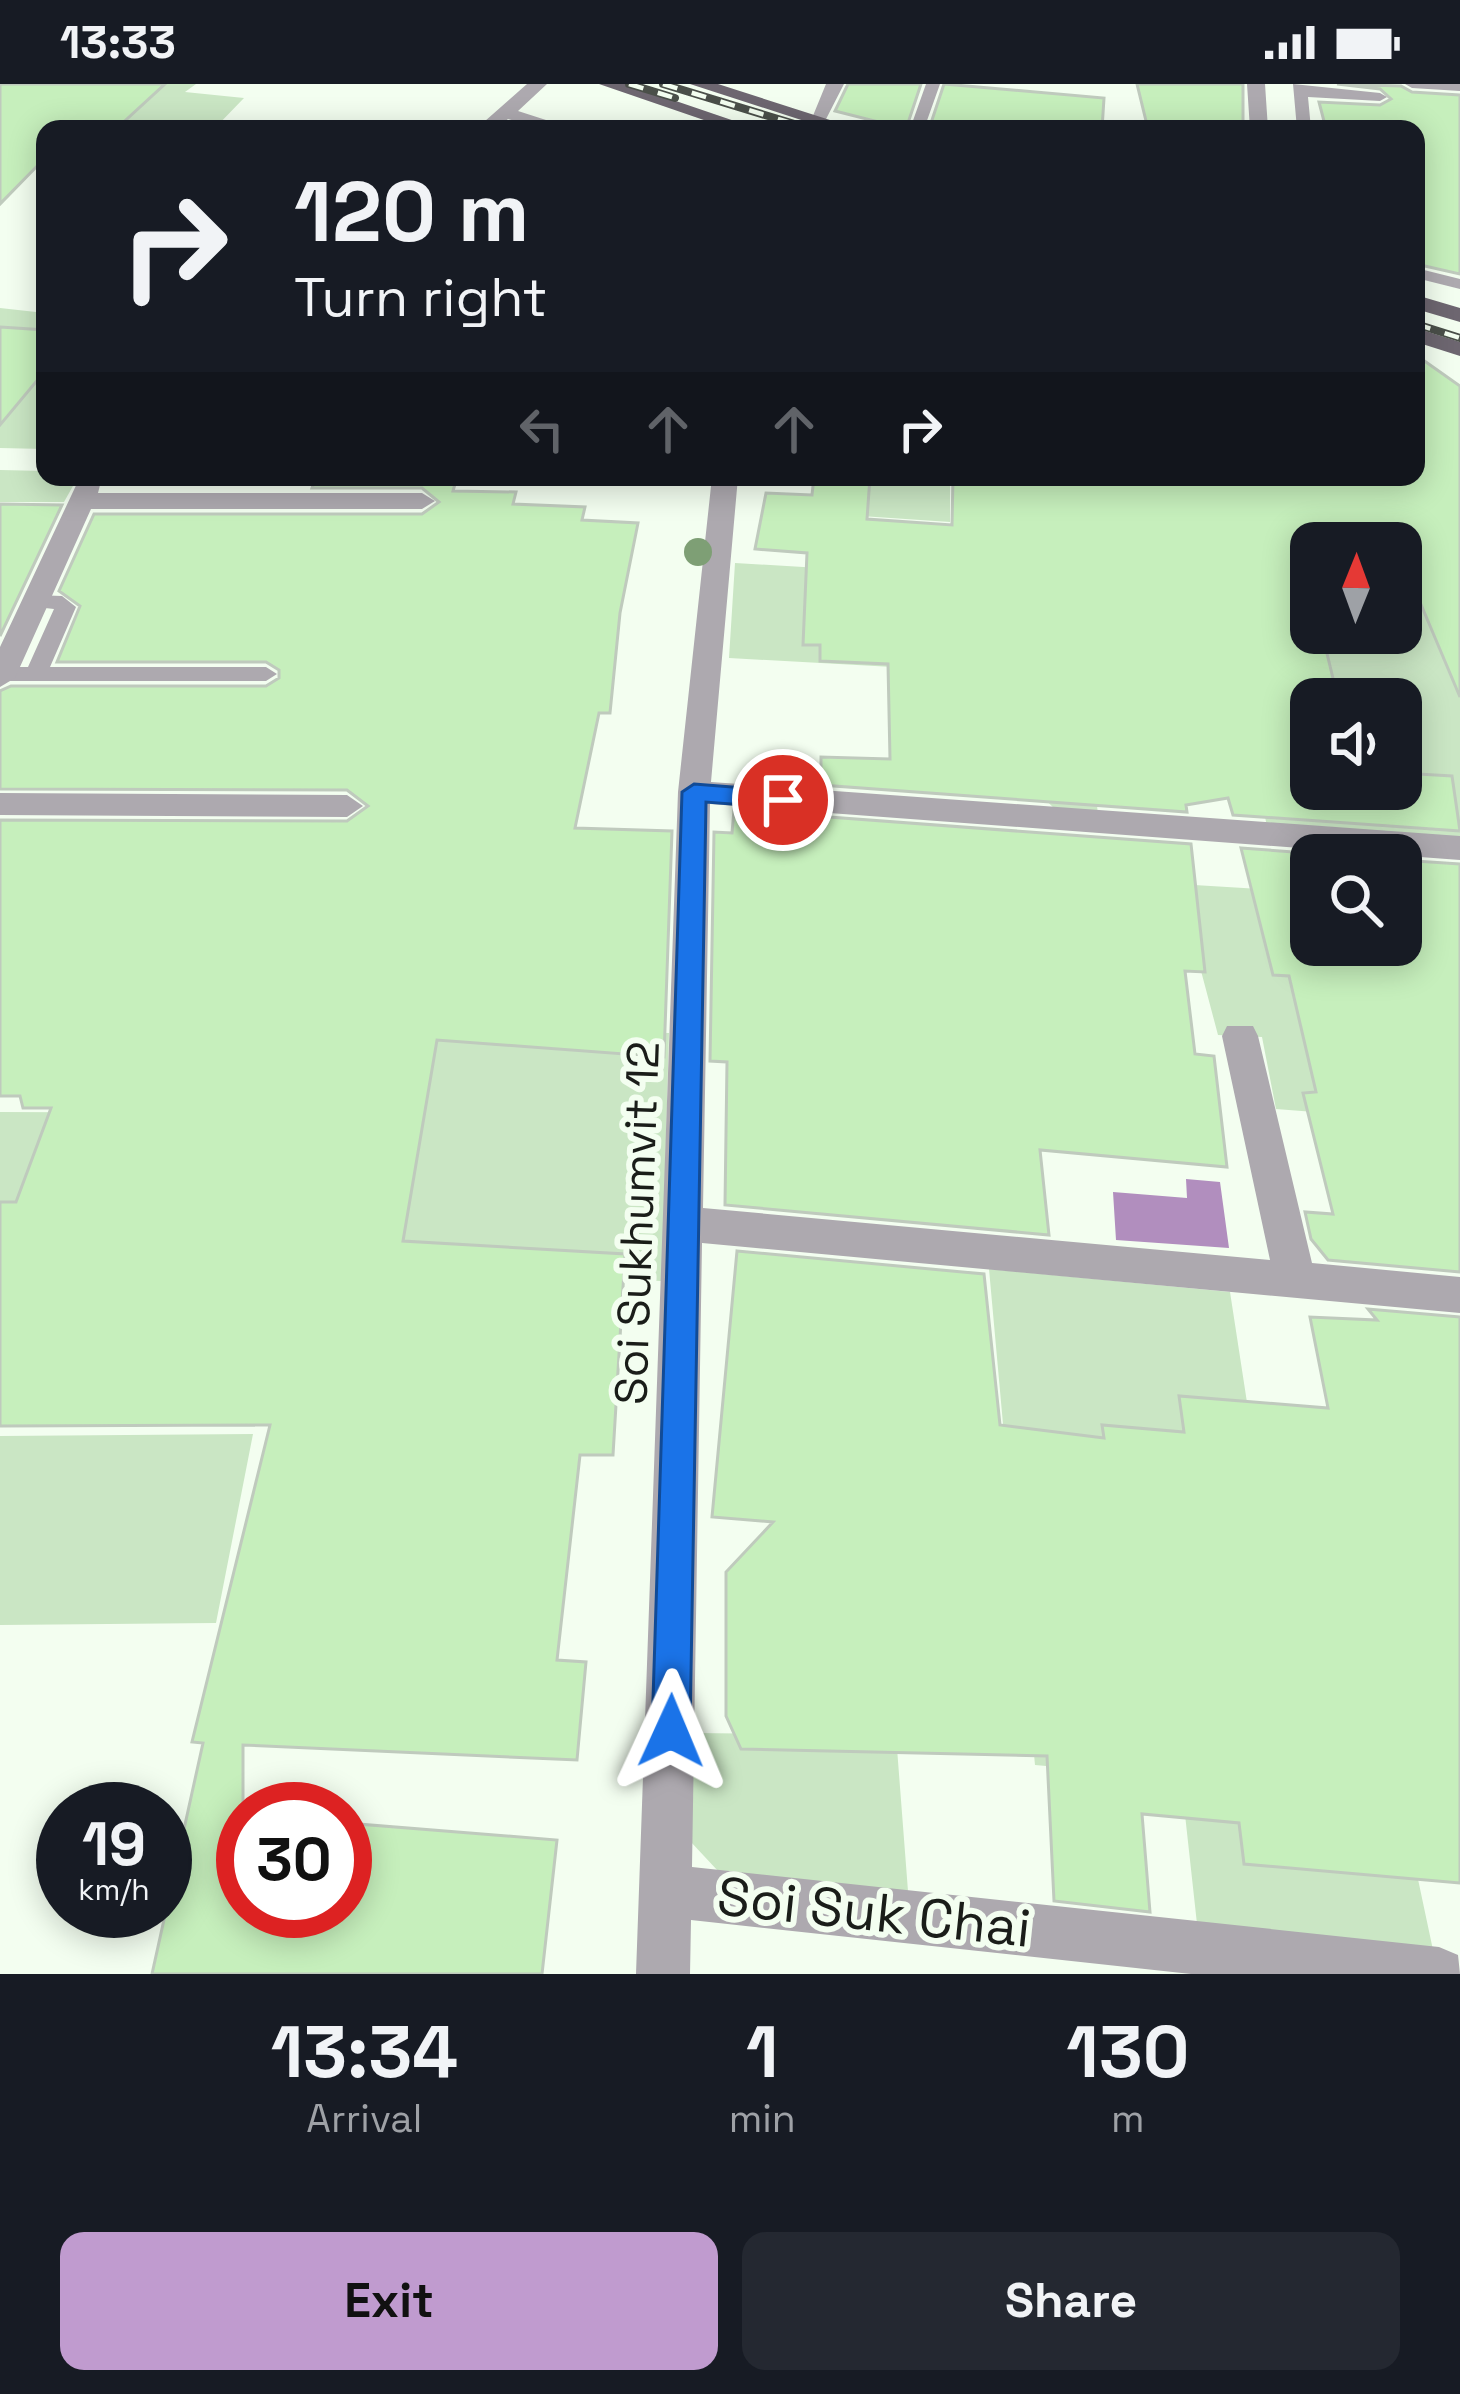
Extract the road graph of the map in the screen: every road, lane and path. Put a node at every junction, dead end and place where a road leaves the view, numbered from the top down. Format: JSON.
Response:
{"nodes":[{"id":1,"x":538,"y":84,"type":"edge"},
{"id":2,"x":608,"y":84,"type":"edge"},
{"id":3,"x":700,"y":84,"type":"edge"},
{"id":4,"x":835,"y":84,"type":"edge"},
{"id":5,"x":933,"y":84,"type":"edge"},
{"id":6,"x":1256,"y":84,"type":"edge"},
{"id":7,"x":1412,"y":84,"type":"edge"},
{"id":8,"x":1460,"y":87,"type":"edge"},
{"id":9,"x":1300,"y":88,"type":"edge"},
{"id":10,"x":1380,"y":97,"type":"dead end"},
{"id":11,"x":505,"y":113,"type":"junction"},
{"id":12,"x":817,"y":119,"type":"junction"},
{"id":13,"x":496,"y":120,"type":"edge"},
{"id":14,"x":531,"y":120,"type":"edge"},
{"id":15,"x":721,"y":120,"type":"edge"},
{"id":16,"x":820,"y":120,"type":"edge"},
{"id":17,"x":920,"y":120,"type":"edge"},
{"id":18,"x":1258,"y":120,"type":"edge"},
{"id":19,"x":1303,"y":120,"type":"edge"},
{"id":20,"x":1425,"y":275,"type":"edge"},
{"id":21,"x":1460,"y":284,"type":"edge"},
{"id":22,"x":1425,"y":305,"type":"edge"},
{"id":23,"x":1460,"y":315,"type":"edge"},
{"id":24,"x":1425,"y":338,"type":"edge"},
{"id":25,"x":1460,"y":349,"type":"edge"},
{"id":26,"x":724,"y":486,"type":"edge"},
{"id":27,"x":86,"y":489,"type":"edge"},
{"id":28,"x":422,"y":501,"type":"dead end"},
{"id":29,"x":34,"y":601,"type":"junction"},
{"id":30,"x":36,"y":674,"type":"junction"},
{"id":31,"x":266,"y":674,"type":"dead end"},
{"id":32,"x":1,"y":676,"type":"edge"},
{"id":33,"x":694,"y":792,"type":"junction"},
{"id":34,"x":0,"y":804,"type":"edge"},
{"id":35,"x":347,"y":806,"type":"dead end"},
{"id":36,"x":1460,"y":848,"type":"edge"},
{"id":37,"x":1240,"y":1036,"type":"dead end"},
{"id":38,"x":684,"y":1225,"type":"junction"},
{"id":39,"x":1296,"y":1282,"type":"junction"},
{"id":40,"x":1460,"y":1295,"type":"edge"},
{"id":41,"x":668,"y":1891,"type":"junction"},
{"id":42,"x":663,"y":1974,"type":"edge"},
{"id":43,"x":1438,"y":1974,"type":"edge"}],
"edges":[{"from":1,"to":11,"type":"street"},
{"from":2,"to":15,"type":"main road"},
{"from":3,"to":12,"type":"main road"},
{"from":4,"to":12,"type":"street"},
{"from":5,"to":17,"type":"lane"},
{"from":6,"to":18,"type":"street"},
{"from":7,"to":8,"type":"lane"},
{"from":9,"to":10,"type":"lane"},
{"from":9,"to":19,"type":"lane"},
{"from":11,"to":13,"type":"street"},
{"from":11,"to":14,"type":"street"},
{"from":12,"to":16,"type":"main road"},
{"from":20,"to":21,"type":"lane"},
{"from":22,"to":23,"type":"main road"},
{"from":24,"to":25,"type":"main road"},
{"from":26,"to":33,"type":"street","name":"Soi Sukhumvit 12"},
{"from":27,"to":28,"type":"street"},
{"from":27,"to":29,"type":"street"},
{"from":29,"to":30,"type":"lane"},
{"from":29,"to":32,"type":"street"},
{"from":30,"to":31,"type":"lane"},
{"from":30,"to":32,"type":"lane"},
{"from":33,"to":36,"type":"street"},
{"from":33,"to":38,"type":"street","name":"Soi Sukhumvit 12"},
{"from":34,"to":35,"type":"street"},
{"from":37,"to":39,"type":"street"},
{"from":38,"to":39,"type":"street"},
{"from":38,"to":41,"type":"street","name":"Soi Sukhumvit 12"},
{"from":39,"to":40,"type":"street"},
{"from":41,"to":42,"type":"street","name":"Soi Sukhumvit 12"},
{"from":41,"to":43,"type":"street","name":"Soi Suk Chai"}]}
